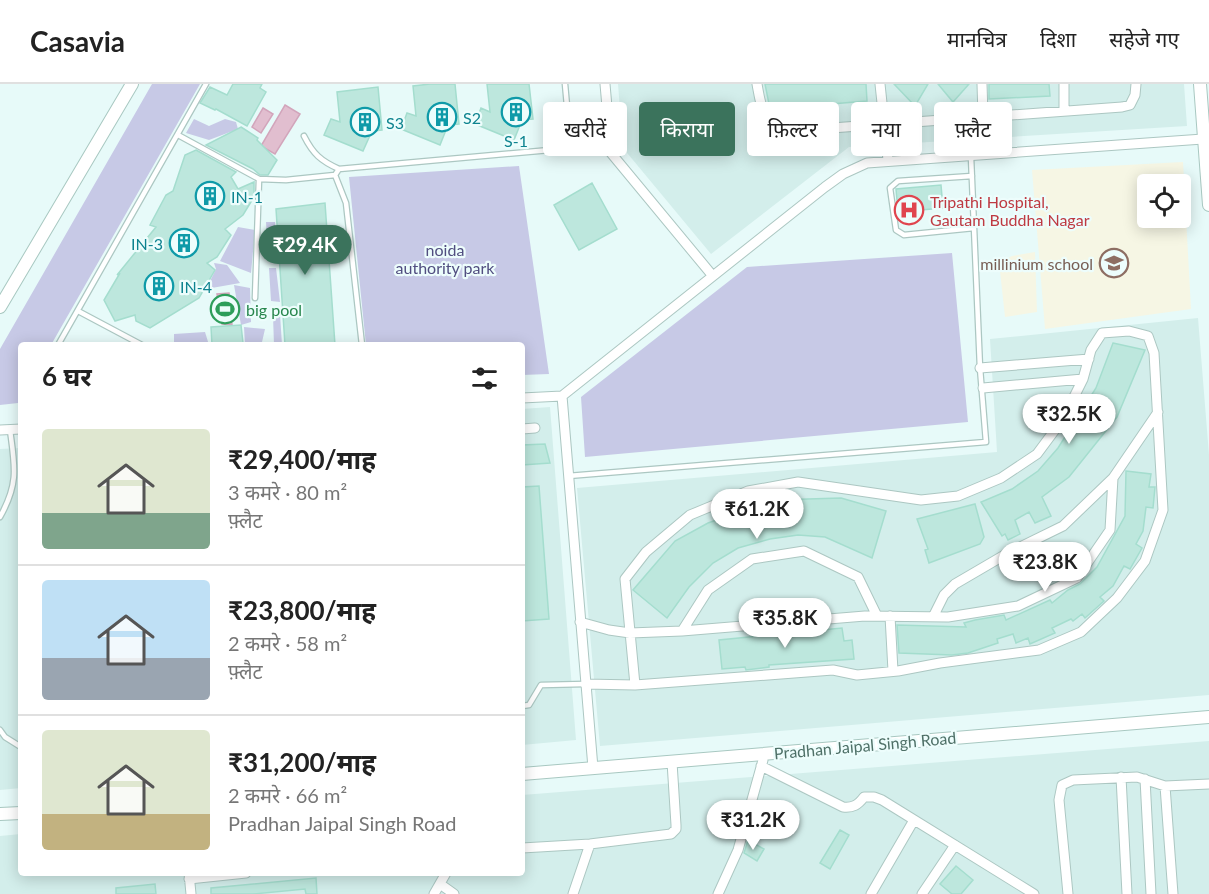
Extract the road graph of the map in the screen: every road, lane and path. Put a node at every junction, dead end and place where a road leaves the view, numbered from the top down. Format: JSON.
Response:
{"nodes":[{"id":1,"x":132,"y":84,"type":"edge"},
{"id":2,"x":206,"y":84,"type":"edge"},
{"id":3,"x":565,"y":84,"type":"edge"},
{"id":4,"x":605,"y":84,"type":"edge"},
{"id":5,"x":757,"y":84,"type":"edge"},
{"id":6,"x":880,"y":84,"type":"edge"},
{"id":7,"x":982,"y":84,"type":"edge"},
{"id":8,"x":1064,"y":84,"type":"edge"},
{"id":9,"x":1136,"y":84,"type":"edge"},
{"id":10,"x":1200,"y":84,"type":"edge"},
{"id":11,"x":882,"y":102,"type":"edge"},
{"id":12,"x":983,"y":102,"type":"edge"},
{"id":13,"x":1064,"y":110,"type":"junction"},
{"id":14,"x":1012,"y":114,"type":"edge"},
{"id":15,"x":851,"y":126,"type":"edge"},
{"id":16,"x":178,"y":135,"type":"junction"},
{"id":17,"x":304,"y":136,"type":"dead end"},
{"id":18,"x":1203,"y":139,"type":"junction"},
{"id":19,"x":888,"y":156,"type":"edge"},
{"id":20,"x":971,"y":157,"type":"junction"},
{"id":21,"x":888,"y":160,"type":"junction"},
{"id":22,"x":339,"y":169,"type":"junction"},
{"id":23,"x":336,"y":175,"type":"junction"},
{"id":24,"x":972,"y":176,"type":"junction"},
{"id":25,"x":259,"y":179,"type":"junction"},
{"id":26,"x":1209,"y":205,"type":"edge"},
{"id":27,"x":974,"y":228,"type":"junction"},
{"id":28,"x":712,"y":275,"type":"junction"},
{"id":29,"x":255,"y":298,"type":"dead end"},
{"id":30,"x":0,"y":307,"type":"edge"},
{"id":31,"x":78,"y":311,"type":"junction"},
{"id":32,"x":60,"y":342,"type":"edge"},
{"id":33,"x":136,"y":342,"type":"edge"},
{"id":34,"x":362,"y":342,"type":"edge"},
{"id":35,"x":1089,"y":359,"type":"junction"},
{"id":36,"x":980,"y":368,"type":"junction"},
{"id":37,"x":1083,"y":379,"type":"junction"},
{"id":38,"x":982,"y":388,"type":"junction"},
{"id":39,"x":562,"y":396,"type":"junction"},
{"id":40,"x":525,"y":398,"type":"edge"},
{"id":41,"x":1158,"y":412,"type":"junction"},
{"id":42,"x":535,"y":428,"type":"dead end"},
{"id":43,"x":525,"y":429,"type":"edge"},
{"id":44,"x":5,"y":430,"type":"edge"},
{"id":45,"x":568,"y":476,"type":"junction"},
{"id":46,"x":1113,"y":478,"type":"junction"},
{"id":47,"x":14,"y":483,"type":"junction"},
{"id":48,"x":18,"y":483,"type":"edge"},
{"id":49,"x":0,"y":517,"type":"edge"},
{"id":50,"x":877,"y":616,"type":"junction"},
{"id":51,"x":890,"y":616,"type":"junction"},
{"id":52,"x":933,"y":617,"type":"junction"},
{"id":53,"x":580,"y":622,"type":"junction"},
{"id":54,"x":682,"y":632,"type":"junction"},
{"id":55,"x":630,"y":633,"type":"junction"},
{"id":56,"x":893,"y":671,"type":"junction"},
{"id":57,"x":585,"y":684,"type":"junction"},
{"id":58,"x":634,"y":685,"type":"junction"},
{"id":59,"x":525,"y":706,"type":"edge"},
{"id":60,"x":1209,"y":717,"type":"edge"},
{"id":61,"x":0,"y":730,"type":"edge"},
{"id":62,"x":18,"y":745,"type":"edge"},
{"id":63,"x":763,"y":760,"type":"junction"},
{"id":64,"x":672,"y":762,"type":"junction"},
{"id":65,"x":593,"y":768,"type":"junction"},
{"id":66,"x":525,"y":774,"type":"edge"},
{"id":67,"x":1121,"y":777,"type":"junction"},
{"id":68,"x":1145,"y":779,"type":"junction"},
{"id":69,"x":1209,"y":784,"type":"edge"},
{"id":70,"x":1165,"y":786,"type":"junction"},
{"id":71,"x":18,"y":813,"type":"edge"},
{"id":72,"x":0,"y":814,"type":"edge"},
{"id":73,"x":914,"y":820,"type":"junction"},
{"id":74,"x":590,"y":844,"type":"junction"},
{"id":75,"x":955,"y":845,"type":"junction"},
{"id":76,"x":525,"y":848,"type":"edge"},
{"id":77,"x":189,"y":876,"type":"edge"},
{"id":78,"x":444,"y":876,"type":"edge"},
{"id":79,"x":440,"y":884,"type":"junction"},
{"id":80,"x":575,"y":893,"type":"edge"},
{"id":81,"x":191,"y":894,"type":"edge"},
{"id":82,"x":434,"y":894,"type":"edge"},
{"id":83,"x":454,"y":894,"type":"edge"},
{"id":84,"x":718,"y":894,"type":"edge"},
{"id":85,"x":872,"y":894,"type":"edge"},
{"id":86,"x":922,"y":894,"type":"edge"},
{"id":87,"x":1034,"y":894,"type":"edge"},
{"id":88,"x":1068,"y":894,"type":"edge"},
{"id":89,"x":1127,"y":894,"type":"edge"},
{"id":90,"x":1151,"y":894,"type":"edge"},
{"id":91,"x":1173,"y":894,"type":"edge"}],
"edges":[{"from":1,"to":30,"type":"street"},
{"from":2,"to":16,"type":"lane"},
{"from":3,"to":22,"type":"lane"},
{"from":4,"to":28,"type":"street"},
{"from":5,"to":15,"type":"street"},
{"from":6,"to":11,"type":"street"},
{"from":7,"to":12,"type":"street"},
{"from":8,"to":13,"type":"street"},
{"from":9,"to":13,"type":"street"},
{"from":10,"to":18,"type":"street"},
{"from":13,"to":14,"type":"street"},
{"from":16,"to":25,"type":"lane"},
{"from":16,"to":31,"type":"lane"},
{"from":17,"to":22,"type":"lane"},
{"from":18,"to":20,"type":"street"},
{"from":18,"to":26,"type":"street"},
{"from":19,"to":21,"type":"street"},
{"from":20,"to":21,"type":"street"},
{"from":20,"to":24,"type":"lane"},
{"from":21,"to":28,"type":"street"},
{"from":22,"to":23,"type":"lane"},
{"from":23,"to":25,"type":"lane"},
{"from":23,"to":34,"type":"lane"},
{"from":24,"to":27,"type":"lane"},
{"from":24,"to":27,"type":"lane"},
{"from":25,"to":29,"type":"lane"},
{"from":27,"to":36,"type":"lane"},
{"from":28,"to":39,"type":"street"},
{"from":31,"to":32,"type":"lane"},
{"from":31,"to":33,"type":"lane"},
{"from":35,"to":36,"type":"street"},
{"from":35,"to":37,"type":"street"},
{"from":35,"to":41,"type":"street"},
{"from":36,"to":38,"type":"lane"},
{"from":37,"to":38,"type":"street"},
{"from":37,"to":55,"type":"street"},
{"from":38,"to":45,"type":"lane"},
{"from":39,"to":40,"type":"street"},
{"from":39,"to":45,"type":"street"},
{"from":41,"to":46,"type":"street"},
{"from":41,"to":56,"type":"street"},
{"from":42,"to":43,"type":"street"},
{"from":44,"to":47,"type":"lane"},
{"from":45,"to":53,"type":"street"},
{"from":46,"to":52,"type":"street"},
{"from":46,"to":52,"type":"street"},
{"from":47,"to":48,"type":"lane"},
{"from":47,"to":49,"type":"lane"},
{"from":50,"to":51,"type":"street"},
{"from":50,"to":54,"type":"street"},
{"from":50,"to":54,"type":"street"},
{"from":51,"to":52,"type":"street"},
{"from":51,"to":56,"type":"street"},
{"from":53,"to":55,"type":"street"},
{"from":53,"to":57,"type":"street"},
{"from":54,"to":55,"type":"street"},
{"from":55,"to":58,"type":"street"},
{"from":56,"to":58,"type":"street"},
{"from":57,"to":58,"type":"street"},
{"from":57,"to":59,"type":"lane"},
{"from":57,"to":65,"type":"street"},
{"from":60,"to":63,"type":"street","name":"Pradhan Jaipal Singh Road"},
{"from":61,"to":62,"type":"lane"},
{"from":63,"to":64,"type":"street","name":"Pradhan Jaipal Singh Road"},
{"from":63,"to":73,"type":"street"},
{"from":63,"to":84,"type":"street"},
{"from":64,"to":65,"type":"street","name":"Pradhan Jaipal Singh Road"},
{"from":64,"to":74,"type":"street"},
{"from":65,"to":66,"type":"street","name":"Pradhan Jaipal Singh Road"},
{"from":67,"to":68,"type":"street"},
{"from":67,"to":88,"type":"street"},
{"from":67,"to":89,"type":"street"},
{"from":68,"to":70,"type":"street"},
{"from":68,"to":90,"type":"street"},
{"from":69,"to":70,"type":"street"},
{"from":70,"to":91,"type":"street"},
{"from":71,"to":72,"type":"street"},
{"from":73,"to":75,"type":"street"},
{"from":73,"to":85,"type":"street"},
{"from":74,"to":76,"type":"street"},
{"from":74,"to":80,"type":"street"},
{"from":75,"to":86,"type":"street"},
{"from":75,"to":87,"type":"street"},
{"from":77,"to":81,"type":"street"},
{"from":78,"to":79,"type":"street"},
{"from":79,"to":82,"type":"street"},
{"from":79,"to":83,"type":"street"}]}
